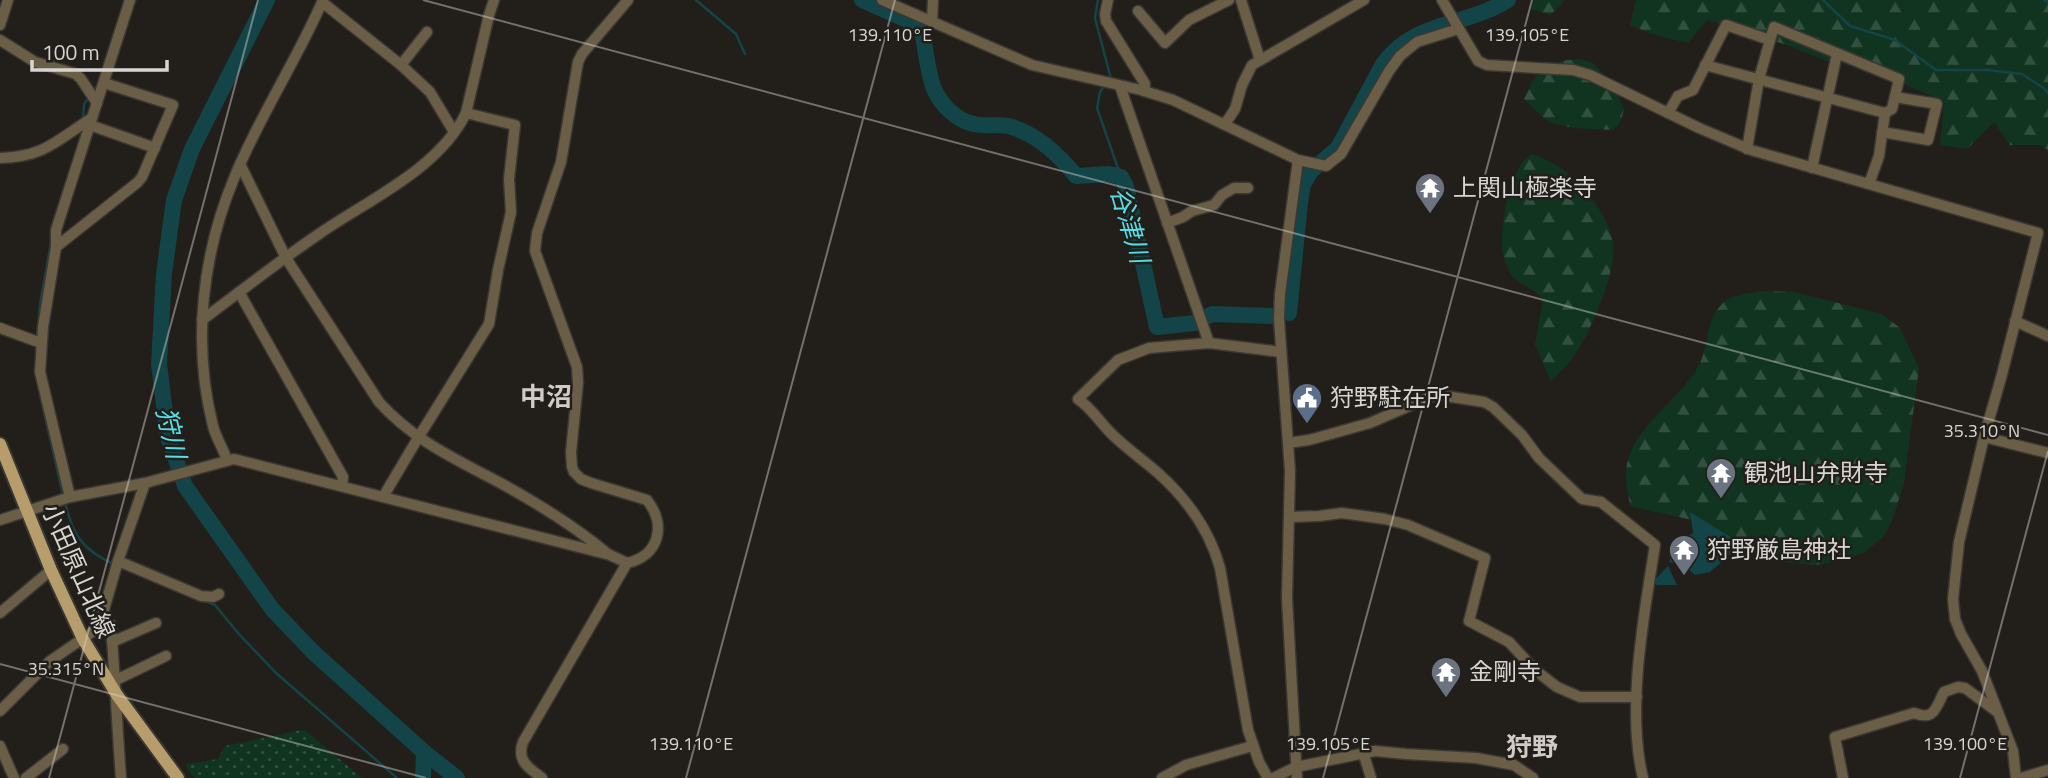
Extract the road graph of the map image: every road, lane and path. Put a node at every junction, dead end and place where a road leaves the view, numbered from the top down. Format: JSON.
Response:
{"nodes":[{"id":1,"x":8,"y":0,"type":"edge"},
{"id":2,"x":130,"y":0,"type":"edge"},
{"id":3,"x":494,"y":0,"type":"edge"},
{"id":4,"x":628,"y":0,"type":"edge"},
{"id":5,"x":882,"y":0,"type":"edge"},
{"id":6,"x":933,"y":0,"type":"edge"},
{"id":7,"x":1108,"y":0,"type":"edge"},
{"id":8,"x":1229,"y":0,"type":"edge"},
{"id":9,"x":1241,"y":0,"type":"edge"},
{"id":10,"x":1364,"y":0,"type":"edge"},
{"id":11,"x":1442,"y":0,"type":"edge"},
{"id":12,"x":323,"y":1,"type":"edge"},
{"id":13,"x":1138,"y":12,"type":"dead end"},
{"id":14,"x":933,"y":22,"type":"junction"},
{"id":15,"x":0,"y":25,"type":"edge"},
{"id":16,"x":1458,"y":29,"type":"junction"},
{"id":17,"x":427,"y":32,"type":"dead end"},
{"id":18,"x":0,"y":40,"type":"edge"},
{"id":19,"x":1770,"y":40,"type":"junction"},
{"id":20,"x":1837,"y":54,"type":"junction"},
{"id":21,"x":1260,"y":60,"type":"junction"},
{"id":22,"x":401,"y":65,"type":"junction"},
{"id":23,"x":1705,"y":65,"type":"junction"},
{"id":24,"x":1759,"y":79,"type":"junction"},
{"id":25,"x":104,"y":83,"type":"junction"},
{"id":26,"x":1121,"y":86,"type":"junction"},
{"id":27,"x":1144,"y":91,"type":"junction"},
{"id":28,"x":1826,"y":97,"type":"junction"},
{"id":29,"x":1895,"y":97,"type":"junction"},
{"id":30,"x":97,"y":103,"type":"junction"},
{"id":31,"x":466,"y":113,"type":"junction"},
{"id":32,"x":1668,"y":113,"type":"junction"},
{"id":33,"x":1885,"y":113,"type":"junction"},
{"id":34,"x":92,"y":121,"type":"junction"},
{"id":35,"x":1225,"y":124,"type":"junction"},
{"id":36,"x":454,"y":132,"type":"junction"},
{"id":37,"x":1882,"y":132,"type":"junction"},
{"id":38,"x":155,"y":148,"type":"junction"},
{"id":39,"x":1747,"y":149,"type":"junction"},
{"id":40,"x":0,"y":158,"type":"edge"},
{"id":41,"x":1298,"y":160,"type":"junction"},
{"id":42,"x":240,"y":164,"type":"junction"},
{"id":43,"x":1812,"y":168,"type":"junction"},
{"id":44,"x":1869,"y":184,"type":"junction"},
{"id":45,"x":1248,"y":188,"type":"dead end"},
{"id":46,"x":1167,"y":223,"type":"junction"},
{"id":47,"x":56,"y":247,"type":"junction"},
{"id":48,"x":286,"y":258,"type":"junction"},
{"id":49,"x":239,"y":292,"type":"junction"},
{"id":50,"x":202,"y":320,"type":"junction"},
{"id":51,"x":2015,"y":321,"type":"junction"},
{"id":52,"x":0,"y":328,"type":"edge"},
{"id":53,"x":2048,"y":336,"type":"edge"},
{"id":54,"x":41,"y":343,"type":"junction"},
{"id":55,"x":1209,"y":343,"type":"junction"},
{"id":56,"x":1281,"y":352,"type":"junction"},
{"id":57,"x":1984,"y":437,"type":"junction"},
{"id":58,"x":418,"y":438,"type":"junction"},
{"id":59,"x":1288,"y":443,"type":"junction"},
{"id":60,"x":0,"y":444,"type":"edge"},
{"id":61,"x":2048,"y":453,"type":"edge"},
{"id":62,"x":227,"y":460,"type":"junction"},
{"id":63,"x":145,"y":483,"type":"junction"},
{"id":64,"x":342,"y":486,"type":"junction"},
{"id":65,"x":70,"y":497,"type":"junction"},
{"id":66,"x":383,"y":497,"type":"junction"},
{"id":67,"x":28,"y":510,"type":"junction"},
{"id":68,"x":1290,"y":517,"type":"junction"},
{"id":69,"x":0,"y":520,"type":"edge"},
{"id":70,"x":610,"y":555,"type":"junction"},
{"id":71,"x":118,"y":561,"type":"junction"},
{"id":72,"x":627,"y":563,"type":"junction"},
{"id":73,"x":51,"y":570,"type":"junction"},
{"id":74,"x":219,"y":594,"type":"dead end"},
{"id":75,"x":0,"y":613,"type":"edge"},
{"id":76,"x":102,"y":622,"type":"junction"},
{"id":77,"x":156,"y":623,"type":"dead end"},
{"id":78,"x":83,"y":639,"type":"junction"},
{"id":79,"x":112,"y":642,"type":"junction"},
{"id":80,"x":166,"y":656,"type":"dead end"},
{"id":81,"x":116,"y":680,"type":"junction"},
{"id":82,"x":117,"y":695,"type":"junction"},
{"id":83,"x":1637,"y":697,"type":"junction"},
{"id":84,"x":0,"y":711,"type":"edge"},
{"id":85,"x":1998,"y":712,"type":"junction"},
{"id":86,"x":0,"y":746,"type":"edge"},
{"id":87,"x":1252,"y":746,"type":"junction"},
{"id":88,"x":63,"y":749,"type":"dead end"},
{"id":89,"x":1363,"y":752,"type":"junction"},
{"id":90,"x":2048,"y":770,"type":"edge"},
{"id":91,"x":1297,"y":773,"type":"edge"},
{"id":92,"x":14,"y":778,"type":"edge"},
{"id":93,"x":26,"y":778,"type":"edge"},
{"id":94,"x":121,"y":778,"type":"edge"},
{"id":95,"x":178,"y":778,"type":"edge"},
{"id":96,"x":542,"y":778,"type":"edge"},
{"id":97,"x":1162,"y":778,"type":"edge"},
{"id":98,"x":1270,"y":778,"type":"edge"},
{"id":99,"x":1371,"y":778,"type":"edge"},
{"id":100,"x":1532,"y":778,"type":"edge"},
{"id":101,"x":1643,"y":778,"type":"edge"},
{"id":102,"x":1843,"y":778,"type":"edge"},
{"id":103,"x":2019,"y":778,"type":"edge"}],
"edges":[{"from":1,"to":15,"type":"street"},
{"from":2,"to":25,"type":"street"},
{"from":3,"to":31,"type":"street"},
{"from":4,"to":72,"type":"street"},
{"from":5,"to":14,"type":"street"},
{"from":6,"to":14,"type":"street"},
{"from":7,"to":27,"type":"street"},
{"from":8,"to":13,"type":"street"},
{"from":9,"to":21,"type":"street"},
{"from":10,"to":21,"type":"street"},
{"from":11,"to":16,"type":"street"},
{"from":12,"to":22,"type":"street"},
{"from":12,"to":42,"type":"street"},
{"from":14,"to":26,"type":"street"},
{"from":16,"to":32,"type":"street"},
{"from":16,"to":41,"type":"street"},
{"from":17,"to":22,"type":"street"},
{"from":18,"to":30,"type":"street"},
{"from":19,"to":20,"type":"street"},
{"from":19,"to":23,"type":"street"},
{"from":19,"to":24,"type":"street"},
{"from":20,"to":28,"type":"street"},
{"from":20,"to":29,"type":"street"},
{"from":21,"to":35,"type":"street"},
{"from":22,"to":36,"type":"street"},
{"from":23,"to":24,"type":"street"},
{"from":23,"to":32,"type":"street"},
{"from":24,"to":28,"type":"street"},
{"from":24,"to":39,"type":"street"},
{"from":25,"to":30,"type":"street"},
{"from":25,"to":38,"type":"street"},
{"from":26,"to":27,"type":"street"},
{"from":26,"to":46,"type":"street"},
{"from":27,"to":35,"type":"street"},
{"from":28,"to":33,"type":"street"},
{"from":28,"to":43,"type":"street"},
{"from":29,"to":33,"type":"street"},
{"from":29,"to":37,"type":"street"},
{"from":30,"to":34,"type":"street"},
{"from":31,"to":36,"type":"street"},
{"from":31,"to":58,"type":"street"},
{"from":32,"to":39,"type":"street"},
{"from":33,"to":37,"type":"street"},
{"from":34,"to":38,"type":"street"},
{"from":34,"to":40,"type":"street"},
{"from":34,"to":47,"type":"street"},
{"from":35,"to":41,"type":"street"},
{"from":36,"to":48,"type":"street"},
{"from":37,"to":44,"type":"street"},
{"from":38,"to":47,"type":"street"},
{"from":39,"to":43,"type":"street"},
{"from":41,"to":56,"type":"street"},
{"from":42,"to":48,"type":"street"},
{"from":42,"to":50,"type":"street"},
{"from":43,"to":44,"type":"street"},
{"from":44,"to":51,"type":"street"},
{"from":45,"to":46,"type":"street"},
{"from":46,"to":55,"type":"street"},
{"from":47,"to":54,"type":"street"},
{"from":48,"to":49,"type":"street"},
{"from":48,"to":58,"type":"street"},
{"from":49,"to":50,"type":"street"},
{"from":49,"to":64,"type":"street"},
{"from":50,"to":62,"type":"street"},
{"from":51,"to":53,"type":"street"},
{"from":51,"to":57,"type":"street"},
{"from":52,"to":54,"type":"street"},
{"from":54,"to":65,"type":"street"},
{"from":55,"to":56,"type":"street"},
{"from":55,"to":87,"type":"street"},
{"from":56,"to":59,"type":"street"},
{"from":57,"to":61,"type":"street"},
{"from":57,"to":85,"type":"street"},
{"from":58,"to":66,"type":"street"},
{"from":58,"to":70,"type":"street"},
{"from":59,"to":68,"type":"street"},
{"from":59,"to":83,"type":"street"},
{"from":60,"to":67,"type":"main road","name":"小田原山北線"},
{"from":62,"to":63,"type":"street"},
{"from":62,"to":64,"type":"street"},
{"from":63,"to":65,"type":"street"},
{"from":63,"to":71,"type":"street"},
{"from":64,"to":66,"type":"street"},
{"from":65,"to":67,"type":"street"},
{"from":66,"to":70,"type":"street"},
{"from":67,"to":69,"type":"street"},
{"from":67,"to":73,"type":"main road","name":"小田原山北線"},
{"from":68,"to":83,"type":"street"},
{"from":68,"to":91,"type":"street"},
{"from":70,"to":72,"type":"street"},
{"from":71,"to":74,"type":"street"},
{"from":71,"to":76,"type":"street"},
{"from":72,"to":96,"type":"street"},
{"from":73,"to":75,"type":"street"},
{"from":73,"to":78,"type":"main road","name":"小田原山北線"},
{"from":76,"to":78,"type":"street"},
{"from":76,"to":79,"type":"street"},
{"from":77,"to":79,"type":"street"},
{"from":78,"to":82,"type":"main road","name":"小田原山北線"},
{"from":78,"to":84,"type":"street"},
{"from":79,"to":81,"type":"street"},
{"from":80,"to":81,"type":"street"},
{"from":81,"to":82,"type":"street"},
{"from":82,"to":94,"type":"street"},
{"from":82,"to":95,"type":"main road","name":"小田原山北線"},
{"from":83,"to":101,"type":"street"},
{"from":85,"to":102,"type":"street"},
{"from":85,"to":103,"type":"street"},
{"from":86,"to":92,"type":"street"},
{"from":87,"to":97,"type":"street"},
{"from":87,"to":98,"type":"street"},
{"from":88,"to":93,"type":"street"},
{"from":89,"to":91,"type":"street"},
{"from":89,"to":99,"type":"street"},
{"from":89,"to":100,"type":"street"},
{"from":90,"to":103,"type":"street"},
{"from":91,"to":98,"type":"street"}]}
